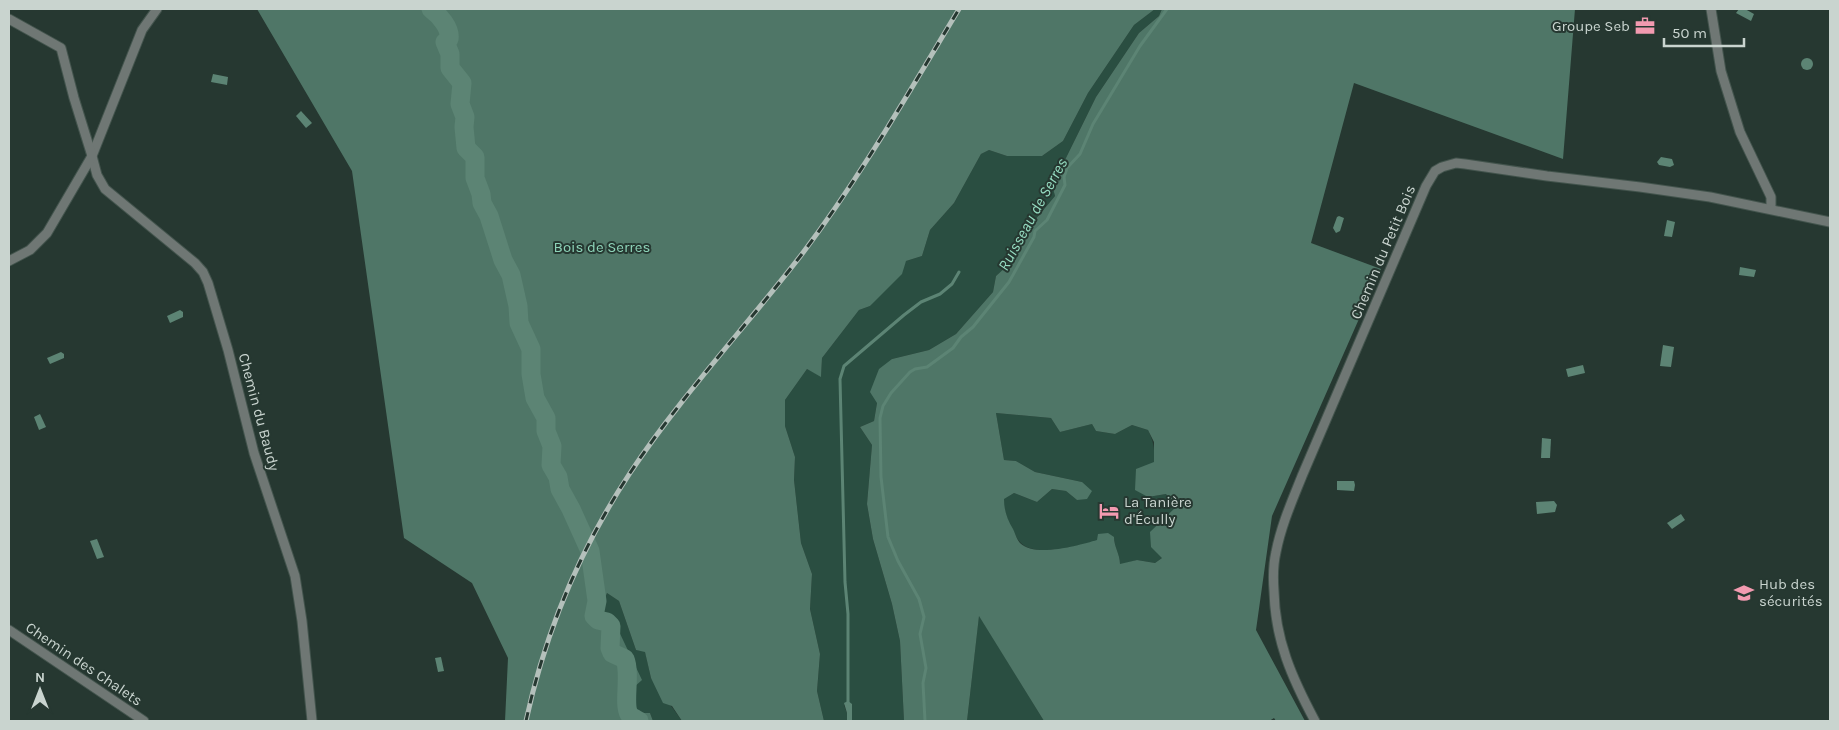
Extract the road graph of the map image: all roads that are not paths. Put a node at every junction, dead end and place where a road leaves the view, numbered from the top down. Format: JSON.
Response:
{"nodes":[{"id":1,"x":157,"y":9,"type":"edge"},
{"id":2,"x":1711,"y":9,"type":"edge"},
{"id":3,"x":9,"y":19,"type":"edge"},
{"id":4,"x":92,"y":156,"type":"junction"},
{"id":5,"x":1771,"y":209,"type":"junction"},
{"id":6,"x":1830,"y":222,"type":"edge"},
{"id":7,"x":9,"y":261,"type":"edge"},
{"id":8,"x":9,"y":630,"type":"edge"},
{"id":9,"x":144,"y":721,"type":"edge"},
{"id":10,"x":312,"y":721,"type":"edge"},
{"id":11,"x":1315,"y":721,"type":"edge"}],
"edges":[{"from":1,"to":4,"type":"street"},
{"from":2,"to":5,"type":"street"},
{"from":3,"to":4,"type":"street","name":"Chemin du Baudy"},
{"from":4,"to":7,"type":"street"},
{"from":4,"to":10,"type":"street","name":"Chemin du Baudy"},
{"from":5,"to":6,"type":"street","name":"Chemin du Petit Bois"},
{"from":5,"to":11,"type":"street","name":"Chemin du Petit Bois"},
{"from":8,"to":9,"type":"street","name":"Chemin des Chalets"}]}
